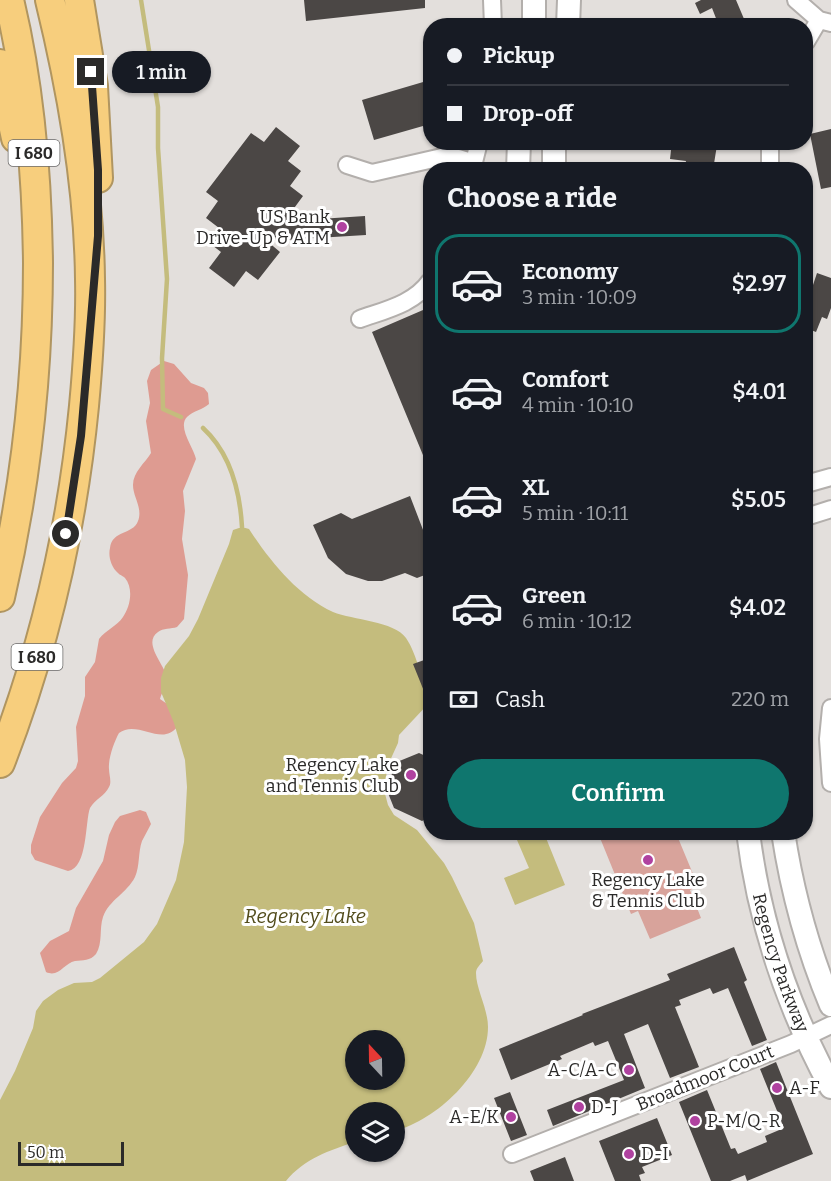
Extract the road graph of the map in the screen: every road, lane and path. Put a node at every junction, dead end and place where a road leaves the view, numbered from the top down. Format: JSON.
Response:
{"nodes":[{"id":1,"x":9,"y":0,"type":"edge"},
{"id":2,"x":50,"y":0,"type":"edge"},
{"id":3,"x":79,"y":0,"type":"edge"},
{"id":4,"x":492,"y":0,"type":"edge"},
{"id":5,"x":534,"y":0,"type":"edge"},
{"id":6,"x":569,"y":0,"type":"edge"},
{"id":7,"x":796,"y":0,"type":"edge"},
{"id":8,"x":493,"y":18,"type":"edge"},
{"id":9,"x":534,"y":18,"type":"edge"},
{"id":10,"x":568,"y":18,"type":"edge"},
{"id":11,"x":825,"y":21,"type":"edge"},
{"id":12,"x":813,"y":34,"type":"edge"},
{"id":13,"x":0,"y":64,"type":"edge"},
{"id":14,"x":466,"y":162,"type":"edge"},
{"id":15,"x":347,"y":165,"type":"dead end"},
{"id":16,"x":423,"y":290,"type":"edge"},
{"id":17,"x":90,"y":306,"type":"junction"},
{"id":18,"x":38,"y":307,"type":"junction"},
{"id":19,"x":360,"y":319,"type":"dead end"},
{"id":20,"x":831,"y":477,"type":"edge"},
{"id":21,"x":813,"y":482,"type":"edge"},
{"id":22,"x":831,"y":509,"type":"edge"},
{"id":23,"x":813,"y":515,"type":"edge"},
{"id":24,"x":0,"y":597,"type":"edge"},
{"id":25,"x":831,"y":708,"type":"edge"},
{"id":26,"x":0,"y":763,"type":"edge"},
{"id":27,"x":831,"y":783,"type":"edge"},
{"id":28,"x":749,"y":840,"type":"edge"},
{"id":29,"x":784,"y":840,"type":"edge"},
{"id":30,"x":831,"y":1005,"type":"edge"},
{"id":31,"x":831,"y":1025,"type":"edge"},
{"id":32,"x":806,"y":1037,"type":"junction"},
{"id":33,"x":831,"y":1087,"type":"edge"},
{"id":34,"x":512,"y":1154,"type":"dead end"}],
"edges":[{"from":1,"to":18,"type":"highway","number":"I 680"},
{"from":2,"to":17,"type":"highway","number":"I 680"},
{"from":3,"to":17,"type":"highway"},
{"from":4,"to":8,"type":"street"},
{"from":5,"to":9,"type":"main road"},
{"from":6,"to":10,"type":"main road"},
{"from":7,"to":11,"type":"street"},
{"from":11,"to":12,"type":"street"},
{"from":13,"to":18,"type":"highway"},
{"from":14,"to":15,"type":"street"},
{"from":16,"to":19,"type":"street"},
{"from":17,"to":26,"type":"highway","number":"I 680"},
{"from":18,"to":24,"type":"highway","number":"I 680"},
{"from":20,"to":21,"type":"street"},
{"from":22,"to":23,"type":"street"},
{"from":25,"to":27,"type":"street"},
{"from":28,"to":32,"type":"main road","name":"Regency Parkway"},
{"from":29,"to":30,"type":"main road","name":"Regency Parkway"},
{"from":31,"to":32,"type":"street","name":"Broadmoor Court"},
{"from":32,"to":33,"type":"main road","name":"Regency Parkway"},
{"from":32,"to":34,"type":"street","name":"Broadmoor Court"}]}
